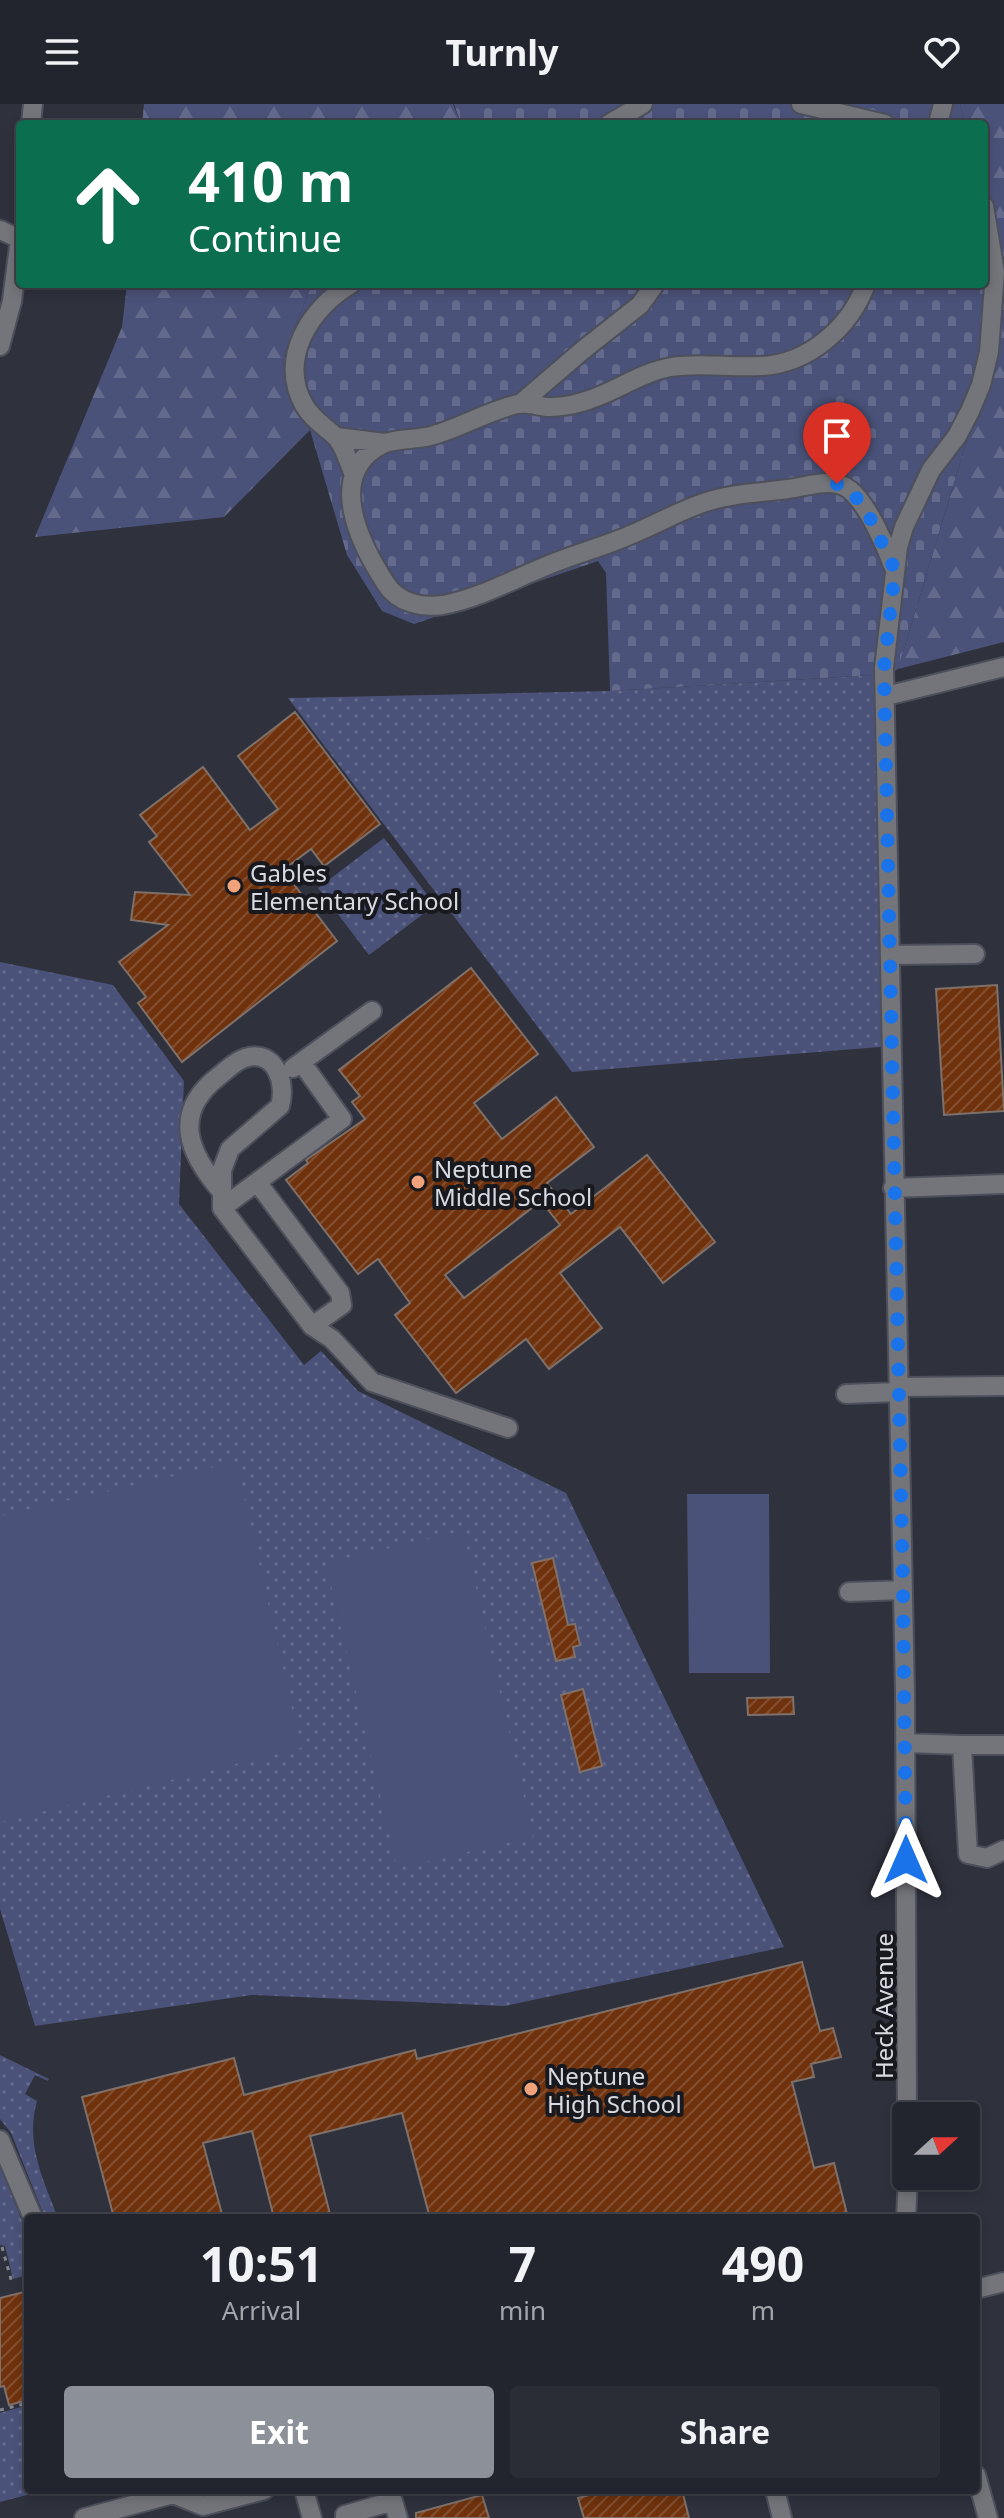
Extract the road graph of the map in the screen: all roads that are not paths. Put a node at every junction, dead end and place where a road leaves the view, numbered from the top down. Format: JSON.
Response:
{"nodes":[{"id":1,"x":643,"y":104,"type":"edge"},
{"id":2,"x":801,"y":104,"type":"edge"},
{"id":3,"x":616,"y":120,"type":"edge"},
{"id":4,"x":868,"y":120,"type":"edge"},
{"id":5,"x":988,"y":230,"type":"edge"},
{"id":6,"x":16,"y":270,"type":"edge"},
{"id":7,"x":346,"y":288,"type":"edge"},
{"id":8,"x":652,"y":288,"type":"edge"},
{"id":9,"x":864,"y":288,"type":"edge"},
{"id":10,"x":0,"y":346,"type":"edge"},
{"id":11,"x":520,"y":404,"type":"junction"},
{"id":12,"x":337,"y":437,"type":"junction"},
{"id":13,"x":385,"y":443,"type":"junction"},
{"id":14,"x":354,"y":475,"type":"junction"},
{"id":15,"x":895,"y":570,"type":"junction"},
{"id":16,"x":1004,"y":667,"type":"edge"},
{"id":17,"x":886,"y":696,"type":"junction"},
{"id":18,"x":975,"y":954,"type":"dead end"},
{"id":19,"x":890,"y":955,"type":"junction"},
{"id":20,"x":372,"y":1011,"type":"dead end"},
{"id":21,"x":302,"y":1063,"type":"junction"},
{"id":22,"x":280,"y":1075,"type":"junction"},
{"id":23,"x":257,"y":1182,"type":"junction"},
{"id":24,"x":1004,"y":1184,"type":"edge"},
{"id":25,"x":893,"y":1188,"type":"junction"},
{"id":26,"x":222,"y":1200,"type":"junction"},
{"id":27,"x":312,"y":1326,"type":"junction"},
{"id":28,"x":1004,"y":1386,"type":"edge"},
{"id":29,"x":897,"y":1389,"type":"junction"},
{"id":30,"x":846,"y":1394,"type":"dead end"},
{"id":31,"x":508,"y":1428,"type":"dead end"},
{"id":32,"x":903,"y":1590,"type":"junction"},
{"id":33,"x":849,"y":1592,"type":"dead end"},
{"id":34,"x":905,"y":1743,"type":"junction"},
{"id":35,"x":962,"y":1745,"type":"junction"},
{"id":36,"x":1004,"y":1745,"type":"edge"},
{"id":37,"x":1004,"y":1850,"type":"edge"},
{"id":38,"x":907,"y":2102,"type":"edge"},
{"id":39,"x":0,"y":2140,"type":"edge"},
{"id":40,"x":907,"y":2190,"type":"edge"},
{"id":41,"x":31,"y":2214,"type":"edge"},
{"id":42,"x":906,"y":2214,"type":"edge"},
{"id":43,"x":1004,"y":2282,"type":"edge"},
{"id":44,"x":980,"y":2288,"type":"edge"},
{"id":45,"x":980,"y":2484,"type":"edge"},
{"id":46,"x":160,"y":2494,"type":"edge"},
{"id":47,"x":179,"y":2494,"type":"edge"},
{"id":48,"x":249,"y":2494,"type":"edge"},
{"id":49,"x":305,"y":2494,"type":"edge"},
{"id":50,"x":776,"y":2494,"type":"edge"},
{"id":51,"x":130,"y":2498,"type":"edge"},
{"id":52,"x":993,"y":2512,"type":"edge"},
{"id":53,"x":84,"y":2518,"type":"edge"},
{"id":54,"x":312,"y":2518,"type":"edge"},
{"id":55,"x":345,"y":2518,"type":"edge"},
{"id":56,"x":398,"y":2518,"type":"edge"},
{"id":57,"x":782,"y":2518,"type":"edge"}],
"edges":[{"from":1,"to":3,"type":"street"},
{"from":2,"to":4,"type":"street"},
{"from":5,"to":15,"type":"street","name":"Heck Avenue"},
{"from":6,"to":10,"type":"street"},
{"from":7,"to":12,"type":"street"},
{"from":8,"to":11,"type":"street"},
{"from":9,"to":11,"type":"street"},
{"from":11,"to":13,"type":"street"},
{"from":12,"to":13,"type":"street"},
{"from":12,"to":14,"type":"street"},
{"from":13,"to":14,"type":"street"},
{"from":14,"to":15,"type":"street"},
{"from":15,"to":17,"type":"street","name":"Heck Avenue"},
{"from":16,"to":17,"type":"street"},
{"from":17,"to":19,"type":"street","name":"Heck Avenue"},
{"from":18,"to":19,"type":"street"},
{"from":19,"to":25,"type":"street","name":"Heck Avenue"},
{"from":20,"to":21,"type":"street"},
{"from":21,"to":22,"type":"street"},
{"from":21,"to":23,"type":"street"},
{"from":22,"to":26,"type":"street"},
{"from":22,"to":26,"type":"street"},
{"from":23,"to":26,"type":"street"},
{"from":23,"to":27,"type":"street"},
{"from":24,"to":25,"type":"street"},
{"from":25,"to":29,"type":"street","name":"Heck Avenue"},
{"from":26,"to":27,"type":"street"},
{"from":27,"to":31,"type":"street"},
{"from":28,"to":29,"type":"street"},
{"from":29,"to":30,"type":"street"},
{"from":29,"to":32,"type":"street","name":"Heck Avenue"},
{"from":32,"to":33,"type":"street"},
{"from":32,"to":34,"type":"street","name":"Heck Avenue"},
{"from":34,"to":35,"type":"street"},
{"from":34,"to":38,"type":"street","name":"Heck Avenue"},
{"from":35,"to":36,"type":"street"},
{"from":35,"to":37,"type":"street"},
{"from":39,"to":41,"type":"street"},
{"from":40,"to":42,"type":"street"},
{"from":43,"to":44,"type":"street"},
{"from":45,"to":52,"type":"street"},
{"from":46,"to":51,"type":"street"},
{"from":47,"to":48,"type":"street"},
{"from":49,"to":54,"type":"street"},
{"from":50,"to":57,"type":"street"},
{"from":51,"to":53,"type":"street"},
{"from":55,"to":56,"type":"street"}]}
